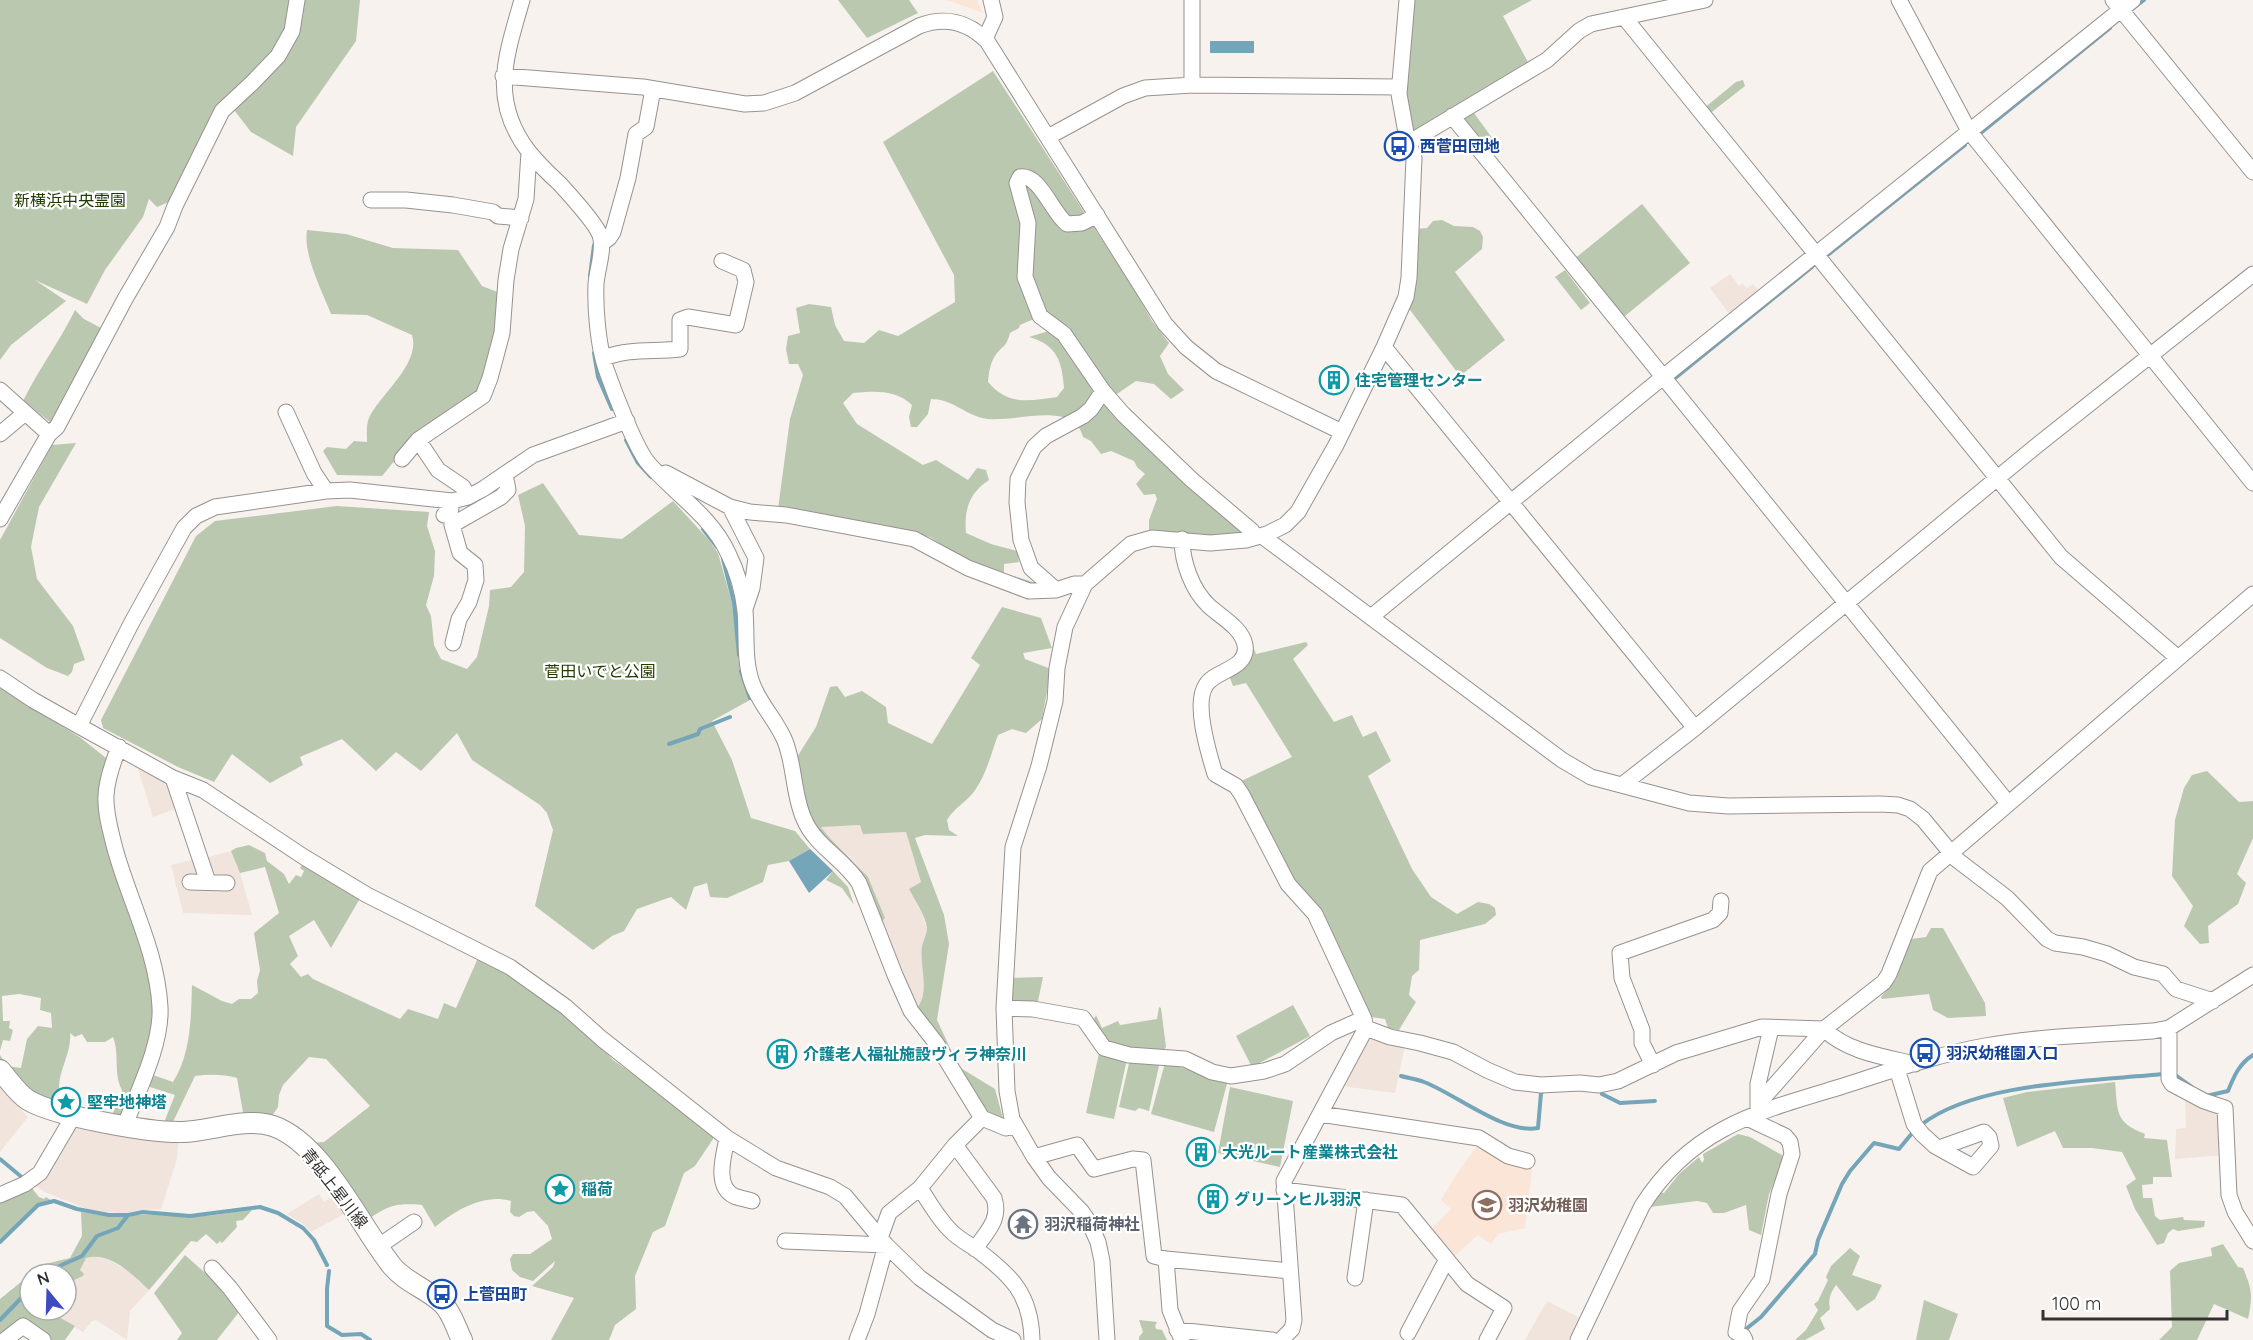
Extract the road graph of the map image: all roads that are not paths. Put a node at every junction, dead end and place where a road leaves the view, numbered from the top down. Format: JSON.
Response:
{"nodes":[{"id":1,"x":297,"y":0,"type":"edge"},
{"id":2,"x":522,"y":0,"type":"edge"},
{"id":3,"x":991,"y":0,"type":"edge"},
{"id":4,"x":1192,"y":0,"type":"edge"},
{"id":5,"x":1407,"y":0,"type":"edge"},
{"id":6,"x":1705,"y":0,"type":"edge"},
{"id":7,"x":1899,"y":0,"type":"edge"},
{"id":8,"x":2122,"y":3,"type":"edge"},
{"id":9,"x":1624,"y":17,"type":"junction"},
{"id":10,"x":985,"y":39,"type":"junction"},
{"id":11,"x":503,"y":76,"type":"junction"},
{"id":12,"x":1192,"y":85,"type":"junction"},
{"id":13,"x":1399,"y":87,"type":"junction"},
{"id":14,"x":653,"y":89,"type":"junction"},
{"id":15,"x":1452,"y":116,"type":"junction"},
{"id":16,"x":1969,"y":131,"type":"junction"},
{"id":17,"x":1048,"y":137,"type":"junction"},
{"id":18,"x":1410,"y":142,"type":"junction"},
{"id":19,"x":529,"y":152,"type":"junction"},
{"id":20,"x":2253,"y":172,"type":"edge"},
{"id":21,"x":371,"y":200,"type":"dead end"},
{"id":22,"x":1097,"y":215,"type":"junction"},
{"id":23,"x":521,"y":218,"type":"junction"},
{"id":24,"x":602,"y":243,"type":"junction"},
{"id":25,"x":1816,"y":255,"type":"junction"},
{"id":26,"x":722,"y":261,"type":"dead end"},
{"id":27,"x":2253,"y":274,"type":"edge"},
{"id":28,"x":1384,"y":347,"type":"junction"},
{"id":29,"x":2151,"y":357,"type":"junction"},
{"id":30,"x":603,"y":358,"type":"junction"},
{"id":31,"x":1663,"y":377,"type":"junction"},
{"id":32,"x":0,"y":390,"type":"edge"},
{"id":33,"x":1103,"y":391,"type":"junction"},
{"id":34,"x":286,"y":412,"type":"dead end"},
{"id":35,"x":25,"y":413,"type":"junction"},
{"id":36,"x":627,"y":421,"type":"junction"},
{"id":37,"x":1342,"y":432,"type":"junction"},
{"id":38,"x":0,"y":434,"type":"edge"},
{"id":39,"x":49,"y":434,"type":"junction"},
{"id":40,"x":418,"y":440,"type":"junction"},
{"id":41,"x":402,"y":459,"type":"dead end"},
{"id":42,"x":654,"y":470,"type":"junction"},
{"id":43,"x":506,"y":474,"type":"junction"},
{"id":44,"x":1997,"y":480,"type":"junction"},
{"id":45,"x":2253,"y":483,"type":"edge"},
{"id":46,"x":326,"y":491,"type":"junction"},
{"id":47,"x":468,"y":497,"type":"junction"},
{"id":48,"x":1513,"y":502,"type":"junction"},
{"id":49,"x":730,"y":507,"type":"junction"},
{"id":50,"x":0,"y":519,"type":"edge"},
{"id":51,"x":1258,"y":537,"type":"junction"},
{"id":52,"x":1182,"y":540,"type":"junction"},
{"id":53,"x":1085,"y":584,"type":"junction"},
{"id":54,"x":1056,"y":591,"type":"junction"},
{"id":55,"x":2253,"y":594,"type":"edge"},
{"id":56,"x":1847,"y":604,"type":"junction"},
{"id":57,"x":745,"y":609,"type":"junction"},
{"id":58,"x":1371,"y":617,"type":"junction"},
{"id":59,"x":453,"y":643,"type":"dead end"},
{"id":60,"x":2178,"y":658,"type":"junction"},
{"id":61,"x":0,"y":678,"type":"edge"},
{"id":62,"x":79,"y":726,"type":"junction"},
{"id":63,"x":1695,"y":728,"type":"junction"},
{"id":64,"x":119,"y":747,"type":"junction"},
{"id":65,"x":173,"y":778,"type":"junction"},
{"id":66,"x":1622,"y":784,"type":"junction"},
{"id":67,"x":2008,"y":803,"type":"junction"},
{"id":68,"x":1950,"y":853,"type":"junction"},
{"id":69,"x":190,"y":882,"type":"dead end"},
{"id":70,"x":208,"y":882,"type":"junction"},
{"id":71,"x":227,"y":883,"type":"dead end"},
{"id":72,"x":1721,"y":901,"type":"dead end"},
{"id":73,"x":2253,"y":975,"type":"edge"},
{"id":74,"x":2213,"y":1000,"type":"junction"},
{"id":75,"x":1004,"y":1008,"type":"junction"},
{"id":76,"x":1366,"y":1028,"type":"junction"},
{"id":77,"x":1771,"y":1028,"type":"junction"},
{"id":78,"x":2169,"y":1028,"type":"junction"},
{"id":79,"x":1824,"y":1029,"type":"junction"},
{"id":80,"x":1915,"y":1064,"type":"junction"},
{"id":81,"x":1653,"y":1065,"type":"junction"},
{"id":82,"x":1897,"y":1069,"type":"junction"},
{"id":83,"x":0,"y":1070,"type":"edge"},
{"id":84,"x":1754,"y":1112,"type":"junction"},
{"id":85,"x":1320,"y":1114,"type":"junction"},
{"id":86,"x":74,"y":1115,"type":"junction"},
{"id":87,"x":982,"y":1118,"type":"junction"},
{"id":88,"x":125,"y":1125,"type":"junction"},
{"id":89,"x":1016,"y":1126,"type":"junction"},
{"id":90,"x":727,"y":1138,"type":"junction"},
{"id":91,"x":956,"y":1145,"type":"junction"},
{"id":92,"x":1939,"y":1148,"type":"dead end"},
{"id":93,"x":1034,"y":1157,"type":"junction"},
{"id":94,"x":1527,"y":1161,"type":"dead end"},
{"id":95,"x":920,"y":1188,"type":"junction"},
{"id":96,"x":1284,"y":1190,"type":"junction"},
{"id":97,"x":0,"y":1195,"type":"edge"},
{"id":98,"x":1366,"y":1200,"type":"junction"},
{"id":99,"x":752,"y":1201,"type":"dead end"},
{"id":100,"x":414,"y":1222,"type":"dead end"},
{"id":101,"x":785,"y":1241,"type":"dead end"},
{"id":102,"x":883,"y":1241,"type":"junction"},
{"id":103,"x":2253,"y":1241,"type":"edge"},
{"id":104,"x":379,"y":1246,"type":"junction"},
{"id":105,"x":975,"y":1249,"type":"junction"},
{"id":106,"x":1166,"y":1259,"type":"junction"},
{"id":107,"x":1446,"y":1261,"type":"junction"},
{"id":108,"x":212,"y":1269,"type":"dead end"},
{"id":109,"x":1290,"y":1271,"type":"junction"},
{"id":110,"x":1355,"y":1278,"type":"dead end"},
{"id":111,"x":1408,"y":1333,"type":"dead end"},
{"id":112,"x":1180,"y":1335,"type":"edge"},
{"id":113,"x":457,"y":1339,"type":"edge"},
{"id":114,"x":5,"y":1340,"type":"edge"},
{"id":115,"x":43,"y":1340,"type":"edge"},
{"id":116,"x":269,"y":1340,"type":"edge"},
{"id":117,"x":857,"y":1340,"type":"edge"},
{"id":118,"x":1013,"y":1340,"type":"edge"},
{"id":119,"x":1032,"y":1340,"type":"edge"},
{"id":120,"x":1107,"y":1340,"type":"edge"},
{"id":121,"x":1272,"y":1340,"type":"edge"},
{"id":122,"x":1281,"y":1340,"type":"edge"},
{"id":123,"x":1487,"y":1340,"type":"edge"},
{"id":124,"x":1578,"y":1340,"type":"edge"},
{"id":125,"x":1745,"y":1340,"type":"edge"}],
"edges":[{"from":1,"to":39,"type":"street"},
{"from":2,"to":11,"type":"street"},
{"from":3,"to":10,"type":"street"},
{"from":4,"to":12,"type":"street"},
{"from":5,"to":13,"type":"street"},
{"from":6,"to":9,"type":"street"},
{"from":7,"to":16,"type":"street"},
{"from":8,"to":16,"type":"street"},
{"from":8,"to":20,"type":"street"},
{"from":9,"to":15,"type":"street"},
{"from":9,"to":25,"type":"street"},
{"from":10,"to":14,"type":"street"},
{"from":10,"to":17,"type":"street"},
{"from":11,"to":14,"type":"street"},
{"from":11,"to":19,"type":"street"},
{"from":12,"to":13,"type":"street"},
{"from":12,"to":17,"type":"street"},
{"from":13,"to":18,"type":"street"},
{"from":14,"to":24,"type":"street"},
{"from":15,"to":18,"type":"street"},
{"from":15,"to":31,"type":"street"},
{"from":16,"to":25,"type":"street"},
{"from":16,"to":29,"type":"street"},
{"from":17,"to":22,"type":"street"},
{"from":18,"to":28,"type":"street"},
{"from":19,"to":23,"type":"street"},
{"from":19,"to":24,"type":"street"},
{"from":21,"to":23,"type":"street"},
{"from":22,"to":33,"type":"street"},
{"from":22,"to":37,"type":"street"},
{"from":23,"to":40,"type":"street"},
{"from":24,"to":30,"type":"street"},
{"from":25,"to":31,"type":"street"},
{"from":25,"to":44,"type":"street"},
{"from":26,"to":30,"type":"street"},
{"from":27,"to":29,"type":"street"},
{"from":28,"to":37,"type":"street"},
{"from":28,"to":48,"type":"street"},
{"from":29,"to":44,"type":"street"},
{"from":29,"to":45,"type":"street"},
{"from":30,"to":36,"type":"street"},
{"from":31,"to":48,"type":"street"},
{"from":31,"to":56,"type":"street"},
{"from":32,"to":35,"type":"street"},
{"from":33,"to":51,"type":"street"},
{"from":33,"to":54,"type":"street"},
{"from":34,"to":46,"type":"street"},
{"from":35,"to":38,"type":"street"},
{"from":35,"to":39,"type":"street"},
{"from":36,"to":42,"type":"street"},
{"from":36,"to":43,"type":"street"},
{"from":37,"to":51,"type":"street"},
{"from":39,"to":50,"type":"street"},
{"from":40,"to":41,"type":"street"},
{"from":40,"to":47,"type":"street"},
{"from":42,"to":49,"type":"street"},
{"from":42,"to":57,"type":"street"},
{"from":43,"to":47,"type":"street"},
{"from":43,"to":59,"type":"street"},
{"from":44,"to":56,"type":"street"},
{"from":44,"to":60,"type":"street"},
{"from":46,"to":47,"type":"street"},
{"from":46,"to":62,"type":"street"},
{"from":48,"to":58,"type":"street"},
{"from":48,"to":63,"type":"street"},
{"from":49,"to":54,"type":"street"},
{"from":49,"to":57,"type":"street"},
{"from":51,"to":52,"type":"street"},
{"from":51,"to":58,"type":"street"},
{"from":52,"to":53,"type":"street"},
{"from":52,"to":76,"type":"street"},
{"from":53,"to":54,"type":"street"},
{"from":53,"to":75,"type":"street"},
{"from":55,"to":60,"type":"street"},
{"from":56,"to":63,"type":"street"},
{"from":56,"to":67,"type":"street"},
{"from":57,"to":87,"type":"street"},
{"from":58,"to":66,"type":"street"},
{"from":60,"to":67,"type":"street"},
{"from":61,"to":62,"type":"street"},
{"from":62,"to":64,"type":"street"},
{"from":63,"to":66,"type":"street"},
{"from":64,"to":65,"type":"street"},
{"from":64,"to":88,"type":"street"},
{"from":65,"to":70,"type":"street"},
{"from":65,"to":90,"type":"street"},
{"from":66,"to":68,"type":"street"},
{"from":67,"to":68,"type":"street"},
{"from":68,"to":74,"type":"street"},
{"from":68,"to":79,"type":"street"},
{"from":69,"to":70,"type":"street"},
{"from":70,"to":71,"type":"street"},
{"from":72,"to":81,"type":"street"},
{"from":73,"to":74,"type":"street"},
{"from":74,"to":78,"type":"street"},
{"from":75,"to":76,"type":"street"},
{"from":75,"to":89,"type":"street"},
{"from":76,"to":81,"type":"street"},
{"from":76,"to":85,"type":"street"},
{"from":77,"to":79,"type":"street"},
{"from":77,"to":81,"type":"street"},
{"from":77,"to":84,"type":"street"},
{"from":78,"to":80,"type":"street"},
{"from":78,"to":103,"type":"street"},
{"from":79,"to":80,"type":"street"},
{"from":79,"to":84,"type":"street"},
{"from":80,"to":82,"type":"street"},
{"from":82,"to":84,"type":"street"},
{"from":82,"to":92,"type":"street"},
{"from":83,"to":86,"type":"main road","name":"青砥上星川線"},
{"from":84,"to":124,"type":"street"},
{"from":84,"to":125,"type":"street"},
{"from":85,"to":94,"type":"street"},
{"from":85,"to":96,"type":"street"},
{"from":86,"to":88,"type":"main road","name":"青砥上星川線"},
{"from":86,"to":97,"type":"street"},
{"from":87,"to":89,"type":"street"},
{"from":87,"to":91,"type":"street"},
{"from":88,"to":104,"type":"main road","name":"青砥上星川線"},
{"from":89,"to":93,"type":"street"},
{"from":90,"to":99,"type":"street"},
{"from":90,"to":102,"type":"street"},
{"from":91,"to":95,"type":"street"},
{"from":91,"to":105,"type":"street"},
{"from":93,"to":106,"type":"street"},
{"from":93,"to":120,"type":"street"},
{"from":95,"to":102,"type":"street"},
{"from":95,"to":105,"type":"street"},
{"from":96,"to":98,"type":"street"},
{"from":96,"to":109,"type":"street"},
{"from":98,"to":107,"type":"street"},
{"from":98,"to":110,"type":"street"},
{"from":100,"to":104,"type":"street"},
{"from":101,"to":102,"type":"street"},
{"from":102,"to":117,"type":"street"},
{"from":102,"to":118,"type":"street"},
{"from":104,"to":113,"type":"main road","name":"青砥上星川線"},
{"from":105,"to":119,"type":"street"},
{"from":106,"to":109,"type":"street"},
{"from":106,"to":112,"type":"street"},
{"from":107,"to":111,"type":"street"},
{"from":107,"to":123,"type":"street"},
{"from":108,"to":116,"type":"street"},
{"from":109,"to":122,"type":"street"},
{"from":112,"to":121,"type":"street"},
{"from":114,"to":115,"type":"street"}]}
